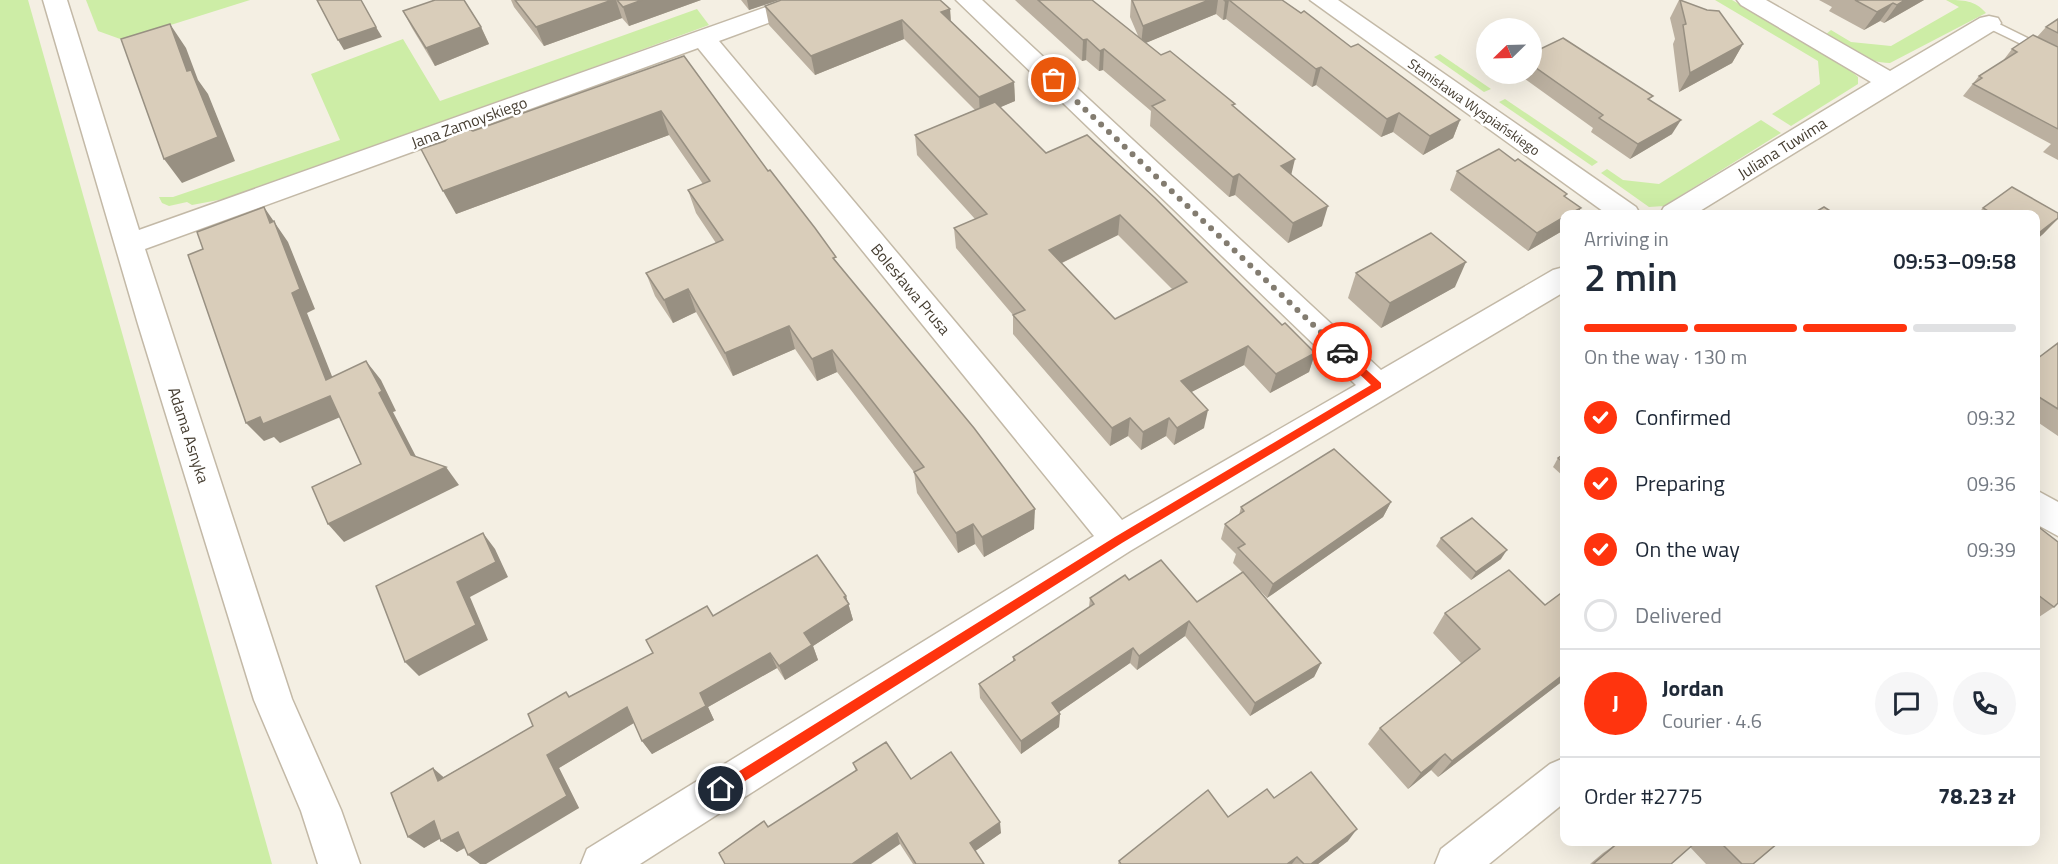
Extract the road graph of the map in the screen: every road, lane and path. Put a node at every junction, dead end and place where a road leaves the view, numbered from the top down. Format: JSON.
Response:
{"nodes":[{"id":1,"x":55,"y":0,"type":"edge"},
{"id":2,"x":809,"y":0,"type":"edge"},
{"id":3,"x":968,"y":0,"type":"edge"},
{"id":4,"x":1322,"y":0,"type":"edge"},
{"id":5,"x":1749,"y":0,"type":"edge"},
{"id":6,"x":1989,"y":23,"type":"joint"},
{"id":7,"x":703,"y":38,"type":"junction"},
{"id":8,"x":2058,"y":58,"type":"edge"},
{"id":9,"x":1890,"y":82,"type":"junction"},
{"id":10,"x":1620,"y":210,"type":"edge"},
{"id":11,"x":1681,"y":210,"type":"edge"},
{"id":12,"x":129,"y":244,"type":"junction"},
{"id":13,"x":1560,"y":280,"type":"edge"},
{"id":14,"x":1378,"y":386,"type":"junction"},
{"id":15,"x":2040,"y":508,"type":"edge"},
{"id":16,"x":2058,"y":521,"type":"edge"},
{"id":17,"x":1118,"y":540,"type":"junction"},
{"id":18,"x":1560,"y":781,"type":"edge"},
{"id":19,"x":339,"y":864,"type":"edge"},
{"id":20,"x":602,"y":864,"type":"edge"},
{"id":21,"x":1456,"y":864,"type":"edge"}],
"edges":[{"from":1,"to":12,"type":"street","name":"Adama Asnyka"},
{"from":2,"to":7,"type":"street","name":"Jana Zamoyskiego"},
{"from":3,"to":14,"type":"street"},
{"from":4,"to":10,"type":"street","name":"Stanisława Wyspiańskiego"},
{"from":5,"to":9,"type":"street"},
{"from":6,"to":8,"type":"lane"},
{"from":6,"to":9,"type":"street","name":"Juliana Tuwima"},
{"from":7,"to":12,"type":"street","name":"Jana Zamoyskiego"},
{"from":7,"to":17,"type":"street","name":"Bolesława Prusa"},
{"from":9,"to":11,"type":"street","name":"Juliana Tuwima"},
{"from":12,"to":19,"type":"street","name":"Adama Asnyka"},
{"from":13,"to":14,"type":"street"},
{"from":14,"to":17,"type":"street"},
{"from":15,"to":16,"type":"street"},
{"from":17,"to":20,"type":"street"},
{"from":18,"to":21,"type":"street"}]}
